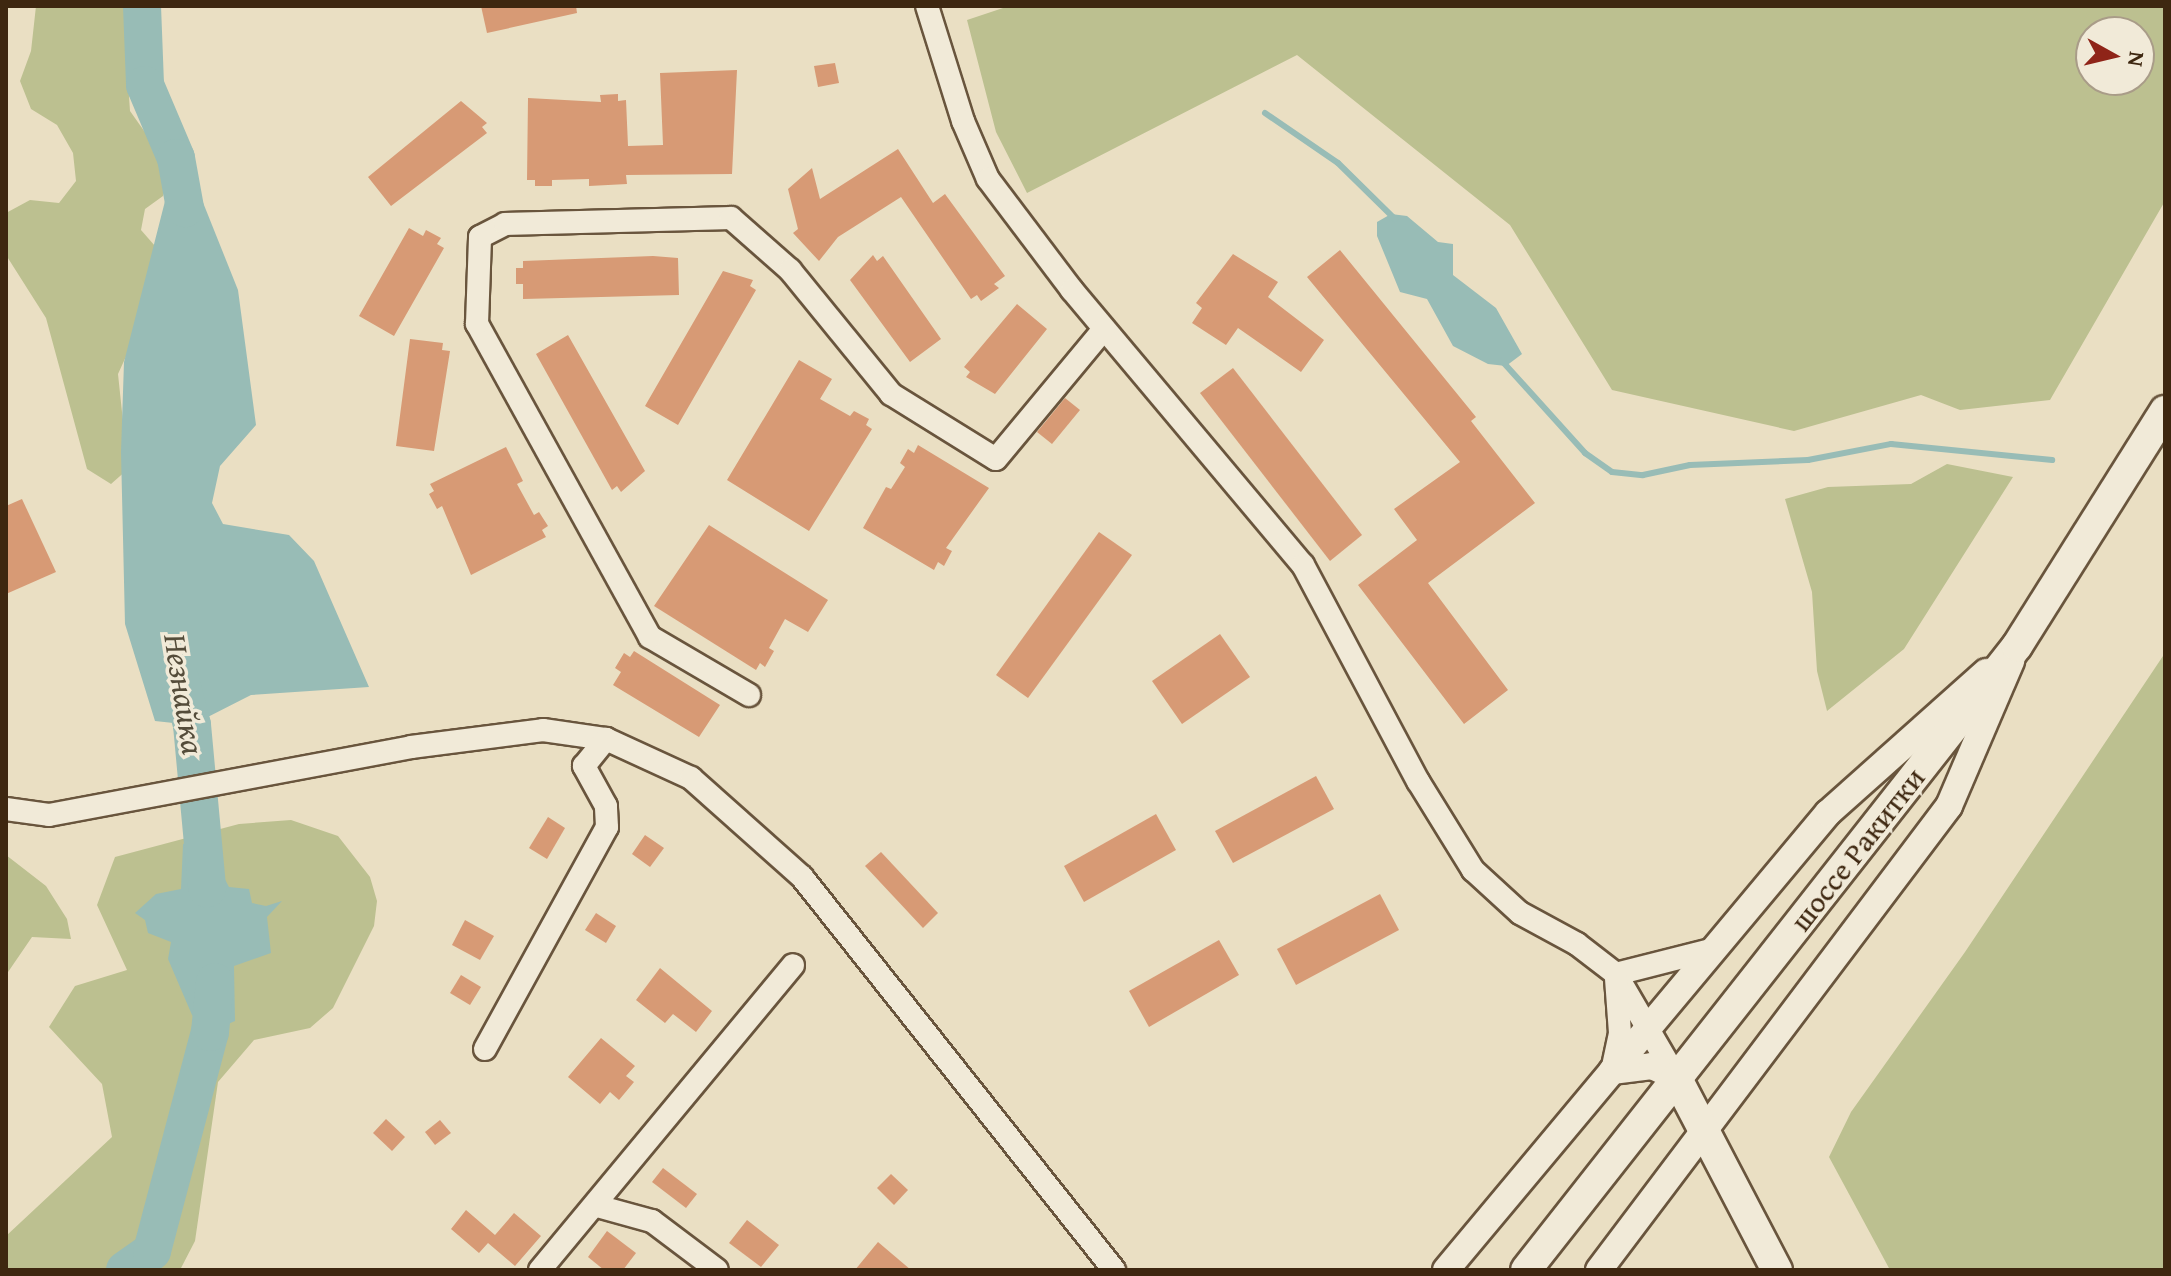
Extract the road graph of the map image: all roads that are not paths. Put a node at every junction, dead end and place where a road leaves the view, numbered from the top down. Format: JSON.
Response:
{"nodes":[{"id":1,"x":927,"y":6,"type":"edge"},
{"id":2,"x":1104,"y":329,"type":"junction"},
{"id":3,"x":2165,"y":411,"type":"edge"},
{"id":4,"x":2017,"y":646,"type":"junction"},
{"id":5,"x":749,"y":695,"type":"dead end"},
{"id":6,"x":606,"y":739,"type":"junction"},
{"id":7,"x":6,"y":809,"type":"edge"},
{"id":8,"x":1710,"y":950,"type":"junction"},
{"id":9,"x":793,"y":965,"type":"dead end"},
{"id":10,"x":1616,"y":974,"type":"junction"},
{"id":11,"x":1649,"y":1025,"type":"junction"},
{"id":12,"x":485,"y":1049,"type":"dead end"},
{"id":13,"x":1612,"y":1071,"type":"junction"},
{"id":14,"x":1676,"y":1077,"type":"junction"},
{"id":15,"x":1705,"y":1129,"type":"junction"},
{"id":16,"x":597,"y":1206,"type":"junction"},
{"id":17,"x":540,"y":1270,"type":"edge"},
{"id":18,"x":717,"y":1270,"type":"edge"},
{"id":19,"x":1114,"y":1270,"type":"edge"},
{"id":20,"x":1446,"y":1270,"type":"edge"},
{"id":21,"x":1526,"y":1270,"type":"edge"},
{"id":22,"x":1599,"y":1270,"type":"edge"},
{"id":23,"x":1777,"y":1270,"type":"edge"}],
"edges":[{"from":1,"to":2,"type":"street"},
{"from":2,"to":5,"type":"street"},
{"from":2,"to":10,"type":"street"},
{"from":3,"to":4,"type":"main road","name":"шоссе Ракитки"},
{"from":4,"to":8,"type":"street"},
{"from":4,"to":14,"type":"main road","name":"шоссе Ракитки"},
{"from":4,"to":15,"type":"street"},
{"from":6,"to":7,"type":"street"},
{"from":6,"to":12,"type":"street"},
{"from":6,"to":19,"type":"street"},
{"from":8,"to":10,"type":"street"},
{"from":8,"to":11,"type":"street"},
{"from":9,"to":16,"type":"street"},
{"from":10,"to":11,"type":"street"},
{"from":10,"to":13,"type":"street"},
{"from":11,"to":13,"type":"street"},
{"from":11,"to":14,"type":"street"},
{"from":13,"to":14,"type":"street"},
{"from":13,"to":20,"type":"street"},
{"from":14,"to":15,"type":"main road"},
{"from":14,"to":21,"type":"main road","name":"шоссе Ракитки"},
{"from":15,"to":22,"type":"street"},
{"from":15,"to":23,"type":"main road"},
{"from":16,"to":17,"type":"street"},
{"from":16,"to":18,"type":"street"}]}
